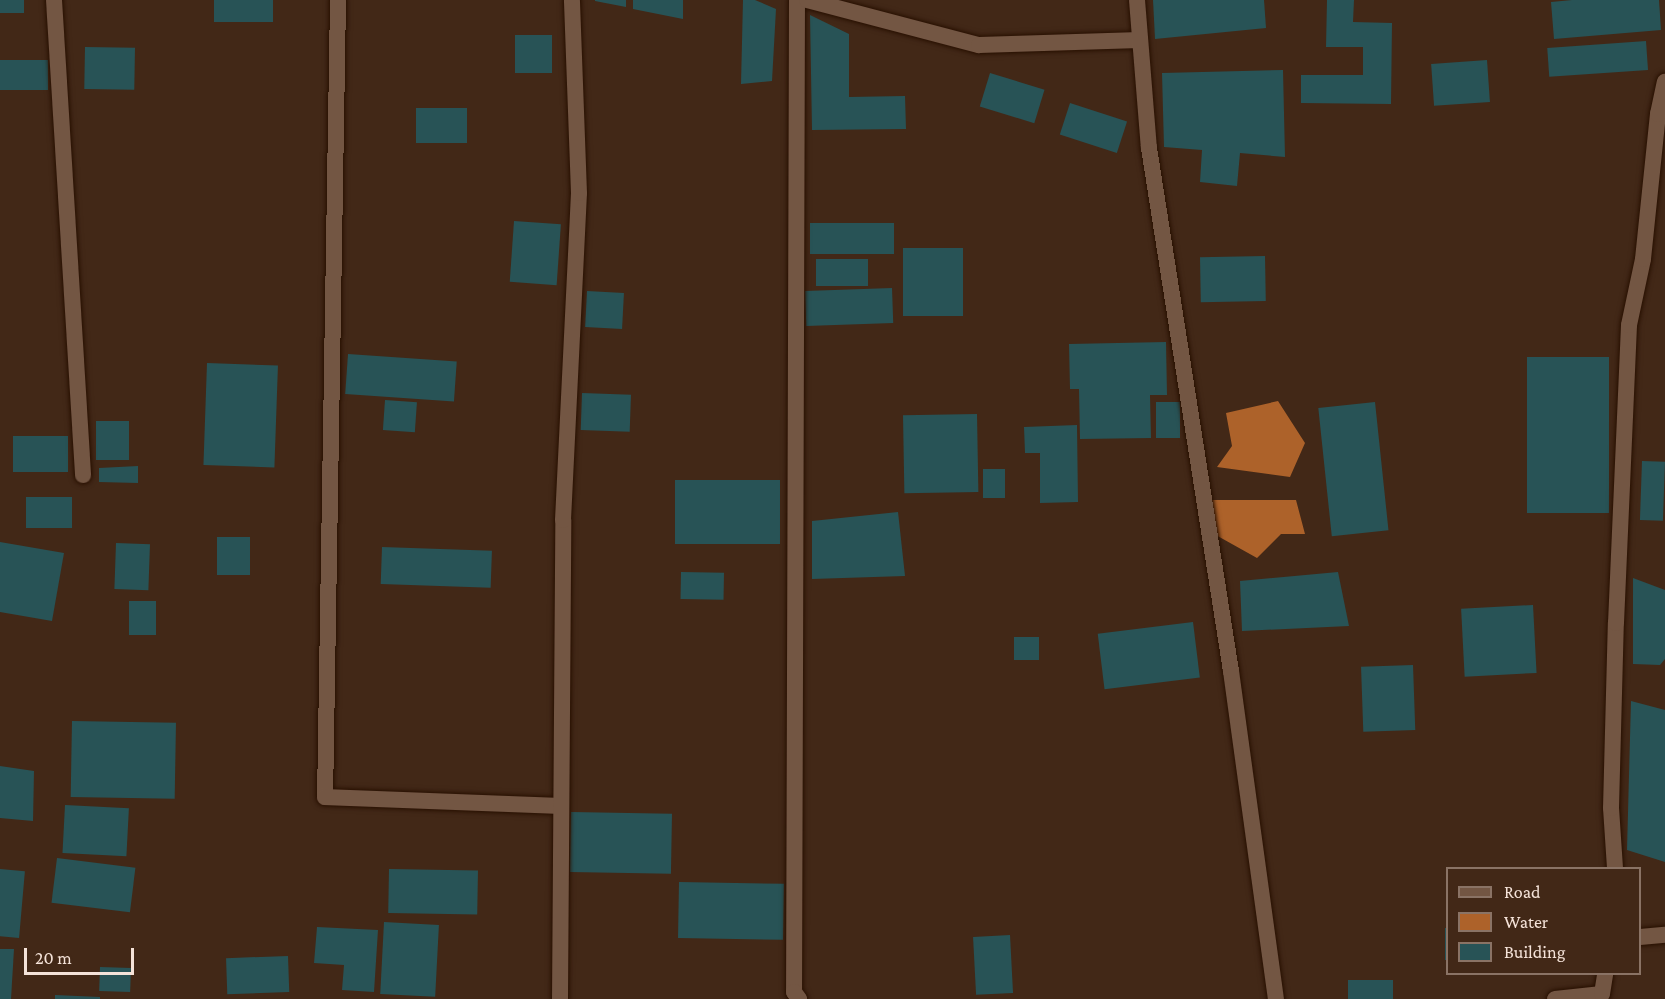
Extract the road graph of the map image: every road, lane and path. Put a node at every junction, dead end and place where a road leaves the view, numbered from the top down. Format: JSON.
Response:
{"nodes":[{"id":1,"x":54,"y":0,"type":"edge"},
{"id":2,"x":338,"y":0,"type":"edge"},
{"id":3,"x":572,"y":0,"type":"edge"},
{"id":4,"x":796,"y":0,"type":"edge"},
{"id":5,"x":807,"y":0,"type":"edge"},
{"id":6,"x":1137,"y":0,"type":"edge"},
{"id":7,"x":1140,"y":40,"type":"junction"},
{"id":8,"x":1665,"y":82,"type":"edge"},
{"id":9,"x":83,"y":475,"type":"dead end"},
{"id":10,"x":560,"y":806,"type":"junction"},
{"id":11,"x":1615,"y":867,"type":"edge"},
{"id":12,"x":1665,"y":935,"type":"edge"},
{"id":13,"x":1641,"y":937,"type":"edge"},
{"id":14,"x":1605,"y":975,"type":"edge"},
{"id":15,"x":560,"y":999,"type":"edge"},
{"id":16,"x":799,"y":999,"type":"edge"},
{"id":17,"x":1276,"y":999,"type":"edge"},
{"id":18,"x":1556,"y":999,"type":"edge"}],
"edges":[{"from":1,"to":9,"type":"street"},
{"from":2,"to":10,"type":"street"},
{"from":3,"to":10,"type":"street"},
{"from":4,"to":16,"type":"street"},
{"from":5,"to":7,"type":"street"},
{"from":6,"to":7,"type":"street"},
{"from":7,"to":17,"type":"street"},
{"from":8,"to":11,"type":"street"},
{"from":10,"to":15,"type":"street"},
{"from":12,"to":13,"type":"street"},
{"from":14,"to":18,"type":"street"}]}
